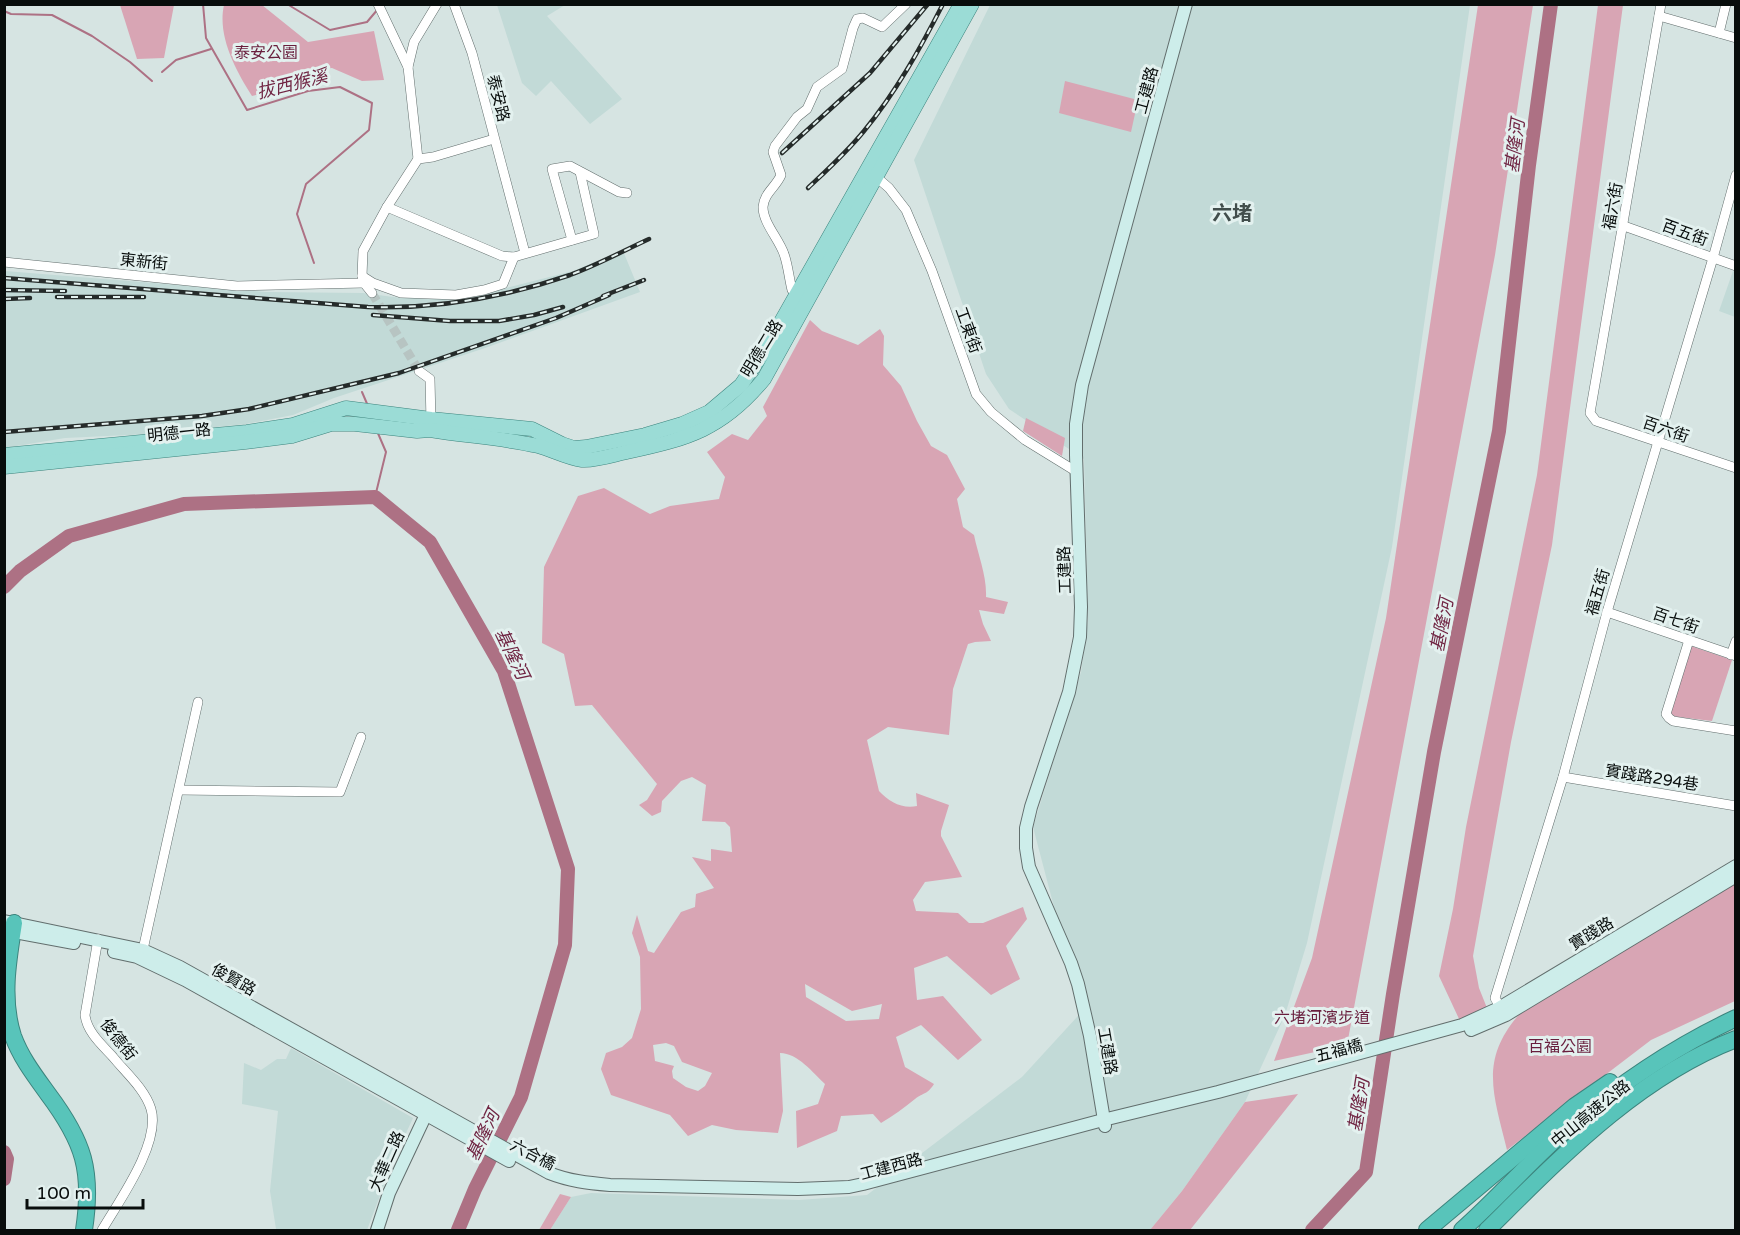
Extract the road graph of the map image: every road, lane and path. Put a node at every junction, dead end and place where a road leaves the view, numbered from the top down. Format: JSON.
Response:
{"nodes":[{"id":1,"x":437,"y":4,"type":"edge"},
{"id":2,"x":454,"y":4,"type":"edge"},
{"id":3,"x":906,"y":4,"type":"edge"},
{"id":4,"x":961,"y":4,"type":"edge"},
{"id":5,"x":972,"y":4,"type":"edge"},
{"id":6,"x":1185,"y":4,"type":"edge"},
{"id":7,"x":1661,"y":4,"type":"edge"},
{"id":8,"x":1726,"y":4,"type":"edge"},
{"id":9,"x":380,"y":8,"type":"edge"},
{"id":10,"x":1659,"y":16,"type":"junction"},
{"id":11,"x":1719,"y":33,"type":"junction"},
{"id":12,"x":1736,"y":38,"type":"edge"},
{"id":13,"x":408,"y":67,"type":"junction"},
{"id":14,"x":494,"y":139,"type":"junction"},
{"id":15,"x":418,"y":159,"type":"junction"},
{"id":16,"x":580,"y":172,"type":"junction"},
{"id":17,"x":871,"y":173,"type":"junction"},
{"id":18,"x":1736,"y":175,"type":"edge"},
{"id":19,"x":627,"y":193,"type":"dead end"},
{"id":20,"x":387,"y":207,"type":"junction"},
{"id":21,"x":1624,"y":226,"type":"junction"},
{"id":22,"x":572,"y":240,"type":"junction"},
{"id":23,"x":525,"y":253,"type":"junction"},
{"id":24,"x":514,"y":257,"type":"junction"},
{"id":25,"x":1713,"y":258,"type":"junction"},
{"id":26,"x":4,"y":262,"type":"edge"},
{"id":27,"x":1736,"y":266,"type":"edge"},
{"id":28,"x":363,"y":279,"type":"junction"},
{"id":29,"x":792,"y":290,"type":"dead end"},
{"id":30,"x":372,"y":293,"type":"tunnel mouth"},
{"id":31,"x":419,"y":372,"type":"tunnel mouth"},
{"id":32,"x":346,"y":408,"type":"joint"},
{"id":33,"x":1590,"y":413,"type":"joint"},
{"id":34,"x":430,"y":425,"type":"junction"},
{"id":35,"x":413,"y":430,"type":"joint"},
{"id":36,"x":1657,"y":442,"type":"junction"},
{"id":37,"x":4,"y":455,"type":"edge"},
{"id":38,"x":4,"y":467,"type":"edge"},
{"id":39,"x":1736,"y":468,"type":"edge"},
{"id":40,"x":1077,"y":472,"type":"junction"},
{"id":41,"x":1607,"y":612,"type":"junction"},
{"id":42,"x":1689,"y":640,"type":"junction"},
{"id":43,"x":1736,"y":641,"type":"edge"},
{"id":44,"x":1733,"y":656,"type":"edge"},
{"id":45,"x":198,"y":702,"type":"dead end"},
{"id":46,"x":1736,"y":731,"type":"edge"},
{"id":47,"x":361,"y":737,"type":"dead end"},
{"id":48,"x":1563,"y":777,"type":"junction"},
{"id":49,"x":178,"y":790,"type":"junction"},
{"id":50,"x":1736,"y":806,"type":"edge"},
{"id":51,"x":1736,"y":866,"type":"edge"},
{"id":52,"x":1736,"y":876,"type":"edge"},
{"id":53,"x":9,"y":928,"type":"edge"},
{"id":54,"x":97,"y":944,"type":"junction"},
{"id":55,"x":142,"y":955,"type":"junction"},
{"id":56,"x":1503,"y":1012,"type":"junction"},
{"id":57,"x":1736,"y":1018,"type":"edge"},
{"id":58,"x":1464,"y":1028,"type":"joint"},
{"id":59,"x":1736,"y":1039,"type":"edge"},
{"id":60,"x":1680,"y":1047,"type":"junction"},
{"id":61,"x":1219,"y":1095,"type":"joint"},
{"id":62,"x":428,"y":1111,"type":"junction"},
{"id":63,"x":1104,"y":1124,"type":"junction"},
{"id":64,"x":563,"y":1183,"type":"joint"},
{"id":65,"x":84,"y":1230,"type":"edge"},
{"id":66,"x":102,"y":1230,"type":"edge"},
{"id":67,"x":377,"y":1230,"type":"edge"},
{"id":68,"x":1427,"y":1230,"type":"edge"},
{"id":69,"x":1462,"y":1230,"type":"edge"},
{"id":70,"x":1487,"y":1230,"type":"edge"}],
"edges":[{"from":1,"to":13,"type":"street"},
{"from":2,"to":14,"type":"street","name":"泰安路"},
{"from":3,"to":29,"type":"street"},
{"from":4,"to":17,"type":"main road","name":"明德二路"},
{"from":5,"to":17,"type":"main road","name":"明德二路"},
{"from":6,"to":40,"type":"street","name":"工建路"},
{"from":7,"to":10,"type":"street","name":"福六街"},
{"from":8,"to":11,"type":"street"},
{"from":9,"to":13,"type":"street"},
{"from":10,"to":11,"type":"street"},
{"from":10,"to":21,"type":"street","name":"福六街"},
{"from":11,"to":12,"type":"street"},
{"from":13,"to":15,"type":"street"},
{"from":14,"to":15,"type":"street","name":"泰安路"},
{"from":14,"to":23,"type":"street"},
{"from":15,"to":20,"type":"street"},
{"from":16,"to":19,"type":"street"},
{"from":16,"to":22,"type":"street"},
{"from":16,"to":22,"type":"street"},
{"from":17,"to":34,"type":"main road","name":"明德二路"},
{"from":17,"to":40,"type":"street","name":"工東街"},
{"from":18,"to":25,"type":"street","name":"福五街"},
{"from":20,"to":24,"type":"street"},
{"from":20,"to":28,"type":"street"},
{"from":21,"to":25,"type":"street","name":"百五街"},
{"from":21,"to":33,"type":"street","name":"福六街"},
{"from":22,"to":23,"type":"street"},
{"from":23,"to":24,"type":"street"},
{"from":24,"to":28,"type":"street"},
{"from":25,"to":27,"type":"street","name":"百五街"},
{"from":25,"to":36,"type":"street","name":"福五街"},
{"from":26,"to":28,"type":"street","name":"東新街"},
{"from":28,"to":30,"type":"street"},
{"from":31,"to":34,"type":"street"},
{"from":32,"to":34,"type":"main road","name":"明德二路"},
{"from":32,"to":37,"type":"main road","name":"明德一路"},
{"from":33,"to":36,"type":"street","name":"百六街"},
{"from":34,"to":35,"type":"main road","name":"明德二路"},
{"from":35,"to":38,"type":"main road","name":"明德一路"},
{"from":36,"to":39,"type":"street","name":"百六街"},
{"from":36,"to":41,"type":"street","name":"福五街"},
{"from":40,"to":63,"type":"street","name":"工建路"},
{"from":41,"to":42,"type":"street","name":"百七街"},
{"from":41,"to":48,"type":"street","name":"福五街"},
{"from":42,"to":44,"type":"street","name":"百七街"},
{"from":42,"to":46,"type":"street"},
{"from":43,"to":44,"type":"street"},
{"from":45,"to":49,"type":"street"},
{"from":47,"to":49,"type":"street"},
{"from":48,"to":50,"type":"street","name":"實踐路294巷"},
{"from":48,"to":56,"type":"street","name":"福五街"},
{"from":49,"to":55,"type":"street"},
{"from":51,"to":56,"type":"street","name":"實踐路"},
{"from":52,"to":56,"type":"street","name":"實踐路"},
{"from":53,"to":54,"type":"street","name":"俊賢路"},
{"from":53,"to":65,"type":"highway"},
{"from":54,"to":55,"type":"street","name":"俊賢路"},
{"from":54,"to":66,"type":"street","name":"俊德街"},
{"from":55,"to":62,"type":"street","name":"俊賢路"},
{"from":56,"to":58,"type":"street","name":"實踐路"},
{"from":57,"to":60,"type":"highway","name":"中山高速公路"},
{"from":58,"to":61,"type":"street","name":"五福橋"},
{"from":59,"to":70,"type":"highway","name":"中山高速公路"},
{"from":60,"to":68,"type":"highway"},
{"from":60,"to":69,"type":"highway","name":"中山高速公路"},
{"from":61,"to":63,"type":"street","name":"工建西路"},
{"from":62,"to":64,"type":"street","name":"六合橋"},
{"from":62,"to":67,"type":"street","name":"大華二路"},
{"from":63,"to":64,"type":"street","name":"工建西路"}]}
